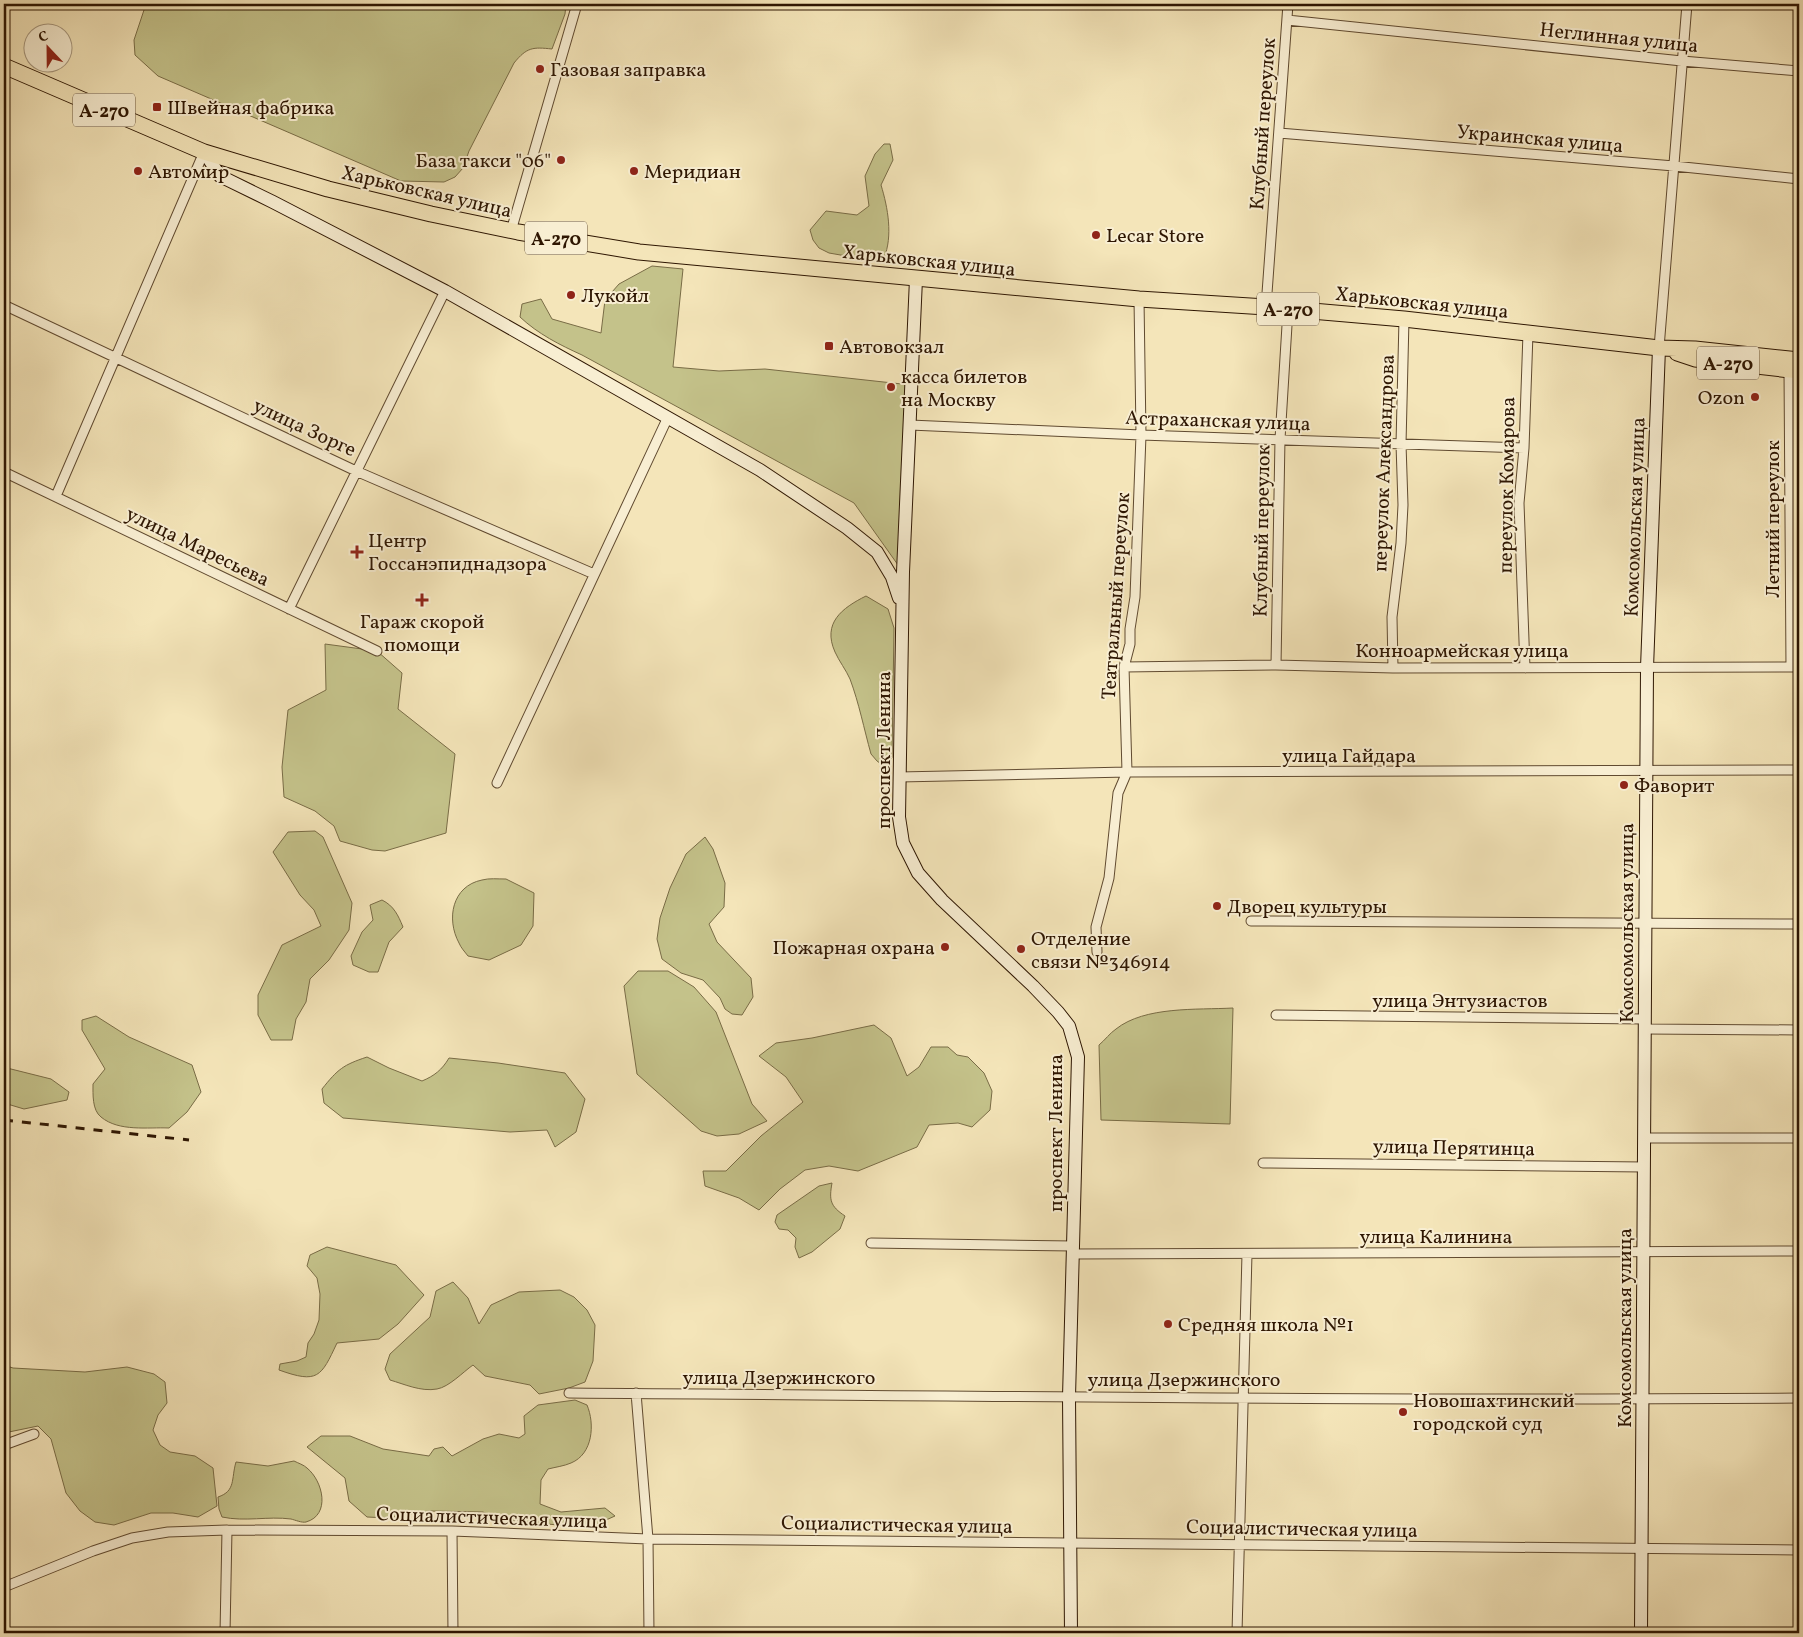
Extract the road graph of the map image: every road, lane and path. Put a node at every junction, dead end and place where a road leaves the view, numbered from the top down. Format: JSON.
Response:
{"nodes":[{"id":1,"x":577,"y":4,"type":"edge"},
{"id":2,"x":1288,"y":4,"type":"edge"},
{"id":3,"x":1687,"y":4,"type":"edge"},
{"id":4,"x":1287,"y":20,"type":"junction"},
{"id":5,"x":1682,"y":61,"type":"junction"},
{"id":6,"x":4,"y":66,"type":"edge"},
{"id":7,"x":1799,"y":71,"type":"edge"},
{"id":8,"x":1279,"y":133,"type":"junction"},
{"id":9,"x":204,"y":152,"type":"junction"},
{"id":10,"x":1674,"y":166,"type":"junction"},
{"id":11,"x":1799,"y":178,"type":"edge"},
{"id":12,"x":511,"y":231,"type":"junction"},
{"id":13,"x":916,"y":279,"type":"junction"},
{"id":14,"x":445,"y":291,"type":"junction"},
{"id":15,"x":1139,"y":299,"type":"junction"},
{"id":16,"x":4,"y":305,"type":"edge"},
{"id":17,"x":1266,"y":307,"type":"junction"},
{"id":18,"x":1288,"y":309,"type":"junction"},
{"id":19,"x":1404,"y":319,"type":"junction"},
{"id":20,"x":1528,"y":332,"type":"junction"},
{"id":21,"x":1659,"y":348,"type":"junction"},
{"id":22,"x":116,"y":357,"type":"junction"},
{"id":23,"x":1796,"y":367,"type":"edge"},
{"id":24,"x":668,"y":417,"type":"junction"},
{"id":25,"x":910,"y":424,"type":"junction"},
{"id":26,"x":1141,"y":435,"type":"junction"},
{"id":27,"x":1280,"y":439,"type":"junction"},
{"id":28,"x":1401,"y":444,"type":"junction"},
{"id":29,"x":1524,"y":448,"type":"junction"},
{"id":30,"x":356,"y":471,"type":"junction"},
{"id":31,"x":4,"y":472,"type":"edge"},
{"id":32,"x":56,"y":496,"type":"junction"},
{"id":33,"x":594,"y":574,"type":"junction"},
{"id":34,"x":903,"y":608,"type":"junction"},
{"id":35,"x":289,"y":609,"type":"junction"},
{"id":36,"x":378,"y":651,"type":"dead end"},
{"id":37,"x":1276,"y":665,"type":"junction"},
{"id":38,"x":1124,"y":667,"type":"junction"},
{"id":39,"x":1795,"y":667,"type":"edge"},
{"id":40,"x":1393,"y":668,"type":"junction"},
{"id":41,"x":1525,"y":668,"type":"junction"},
{"id":42,"x":1647,"y":668,"type":"junction"},
{"id":43,"x":1799,"y":770,"type":"edge"},
{"id":44,"x":1646,"y":771,"type":"junction"},
{"id":45,"x":1127,"y":772,"type":"junction"},
{"id":46,"x":899,"y":777,"type":"junction"},
{"id":47,"x":497,"y":783,"type":"dead end"},
{"id":48,"x":1251,"y":921,"type":"dead end"},
{"id":49,"x":1645,"y":922,"type":"junction"},
{"id":50,"x":1799,"y":924,"type":"edge"},
{"id":51,"x":1097,"y":952,"type":"dead end"},
{"id":52,"x":1276,"y":1015,"type":"dead end"},
{"id":53,"x":1645,"y":1024,"type":"junction"},
{"id":54,"x":1799,"y":1030,"type":"edge"},
{"id":55,"x":1644,"y":1138,"type":"junction"},
{"id":56,"x":1799,"y":1138,"type":"edge"},
{"id":57,"x":1263,"y":1162,"type":"dead end"},
{"id":58,"x":1644,"y":1167,"type":"junction"},
{"id":59,"x":871,"y":1243,"type":"dead end"},
{"id":60,"x":1073,"y":1250,"type":"junction"},
{"id":61,"x":1799,"y":1251,"type":"edge"},
{"id":62,"x":1643,"y":1252,"type":"junction"},
{"id":63,"x":1247,"y":1254,"type":"junction"},
{"id":64,"x":570,"y":1393,"type":"dead end"},
{"id":65,"x":636,"y":1393,"type":"junction"},
{"id":66,"x":1069,"y":1397,"type":"junction"},
{"id":67,"x":1243,"y":1397,"type":"junction"},
{"id":68,"x":1799,"y":1398,"type":"edge"},
{"id":69,"x":1642,"y":1399,"type":"junction"},
{"id":70,"x":34,"y":1434,"type":"dead end"},
{"id":71,"x":4,"y":1444,"type":"edge"},
{"id":72,"x":227,"y":1530,"type":"junction"},
{"id":73,"x":452,"y":1531,"type":"junction"},
{"id":74,"x":648,"y":1539,"type":"junction"},
{"id":75,"x":1071,"y":1543,"type":"junction"},
{"id":76,"x":1239,"y":1546,"type":"junction"},
{"id":77,"x":1642,"y":1549,"type":"junction"},
{"id":78,"x":1799,"y":1550,"type":"edge"},
{"id":79,"x":4,"y":1587,"type":"edge"},
{"id":80,"x":225,"y":1633,"type":"edge"},
{"id":81,"x":453,"y":1633,"type":"edge"},
{"id":82,"x":649,"y":1633,"type":"edge"},
{"id":83,"x":1071,"y":1633,"type":"edge"},
{"id":84,"x":1237,"y":1633,"type":"edge"},
{"id":85,"x":1641,"y":1633,"type":"edge"}],
"edges":[{"from":1,"to":12,"type":"street"},
{"from":2,"to":4,"type":"street","name":"Клубный переулок"},
{"from":3,"to":5,"type":"street","name":"Комсомольская улица"},
{"from":4,"to":5,"type":"street","name":"Неглинная улица"},
{"from":4,"to":8,"type":"street","name":"Клубный переулок"},
{"from":5,"to":7,"type":"street","name":"Неглинная улица"},
{"from":5,"to":10,"type":"street","name":"Комсомольская улица"},
{"from":6,"to":9,"type":"highway","name":"Харьковская улица","number":"А-270"},
{"from":8,"to":10,"type":"street","name":"Украинская улица"},
{"from":8,"to":17,"type":"street","name":"Клубный переулок"},
{"from":9,"to":12,"type":"highway","name":"Харьковская улица","number":"А-270"},
{"from":9,"to":14,"type":"main road"},
{"from":9,"to":22,"type":"street"},
{"from":10,"to":11,"type":"street","name":"Украинская улица"},
{"from":10,"to":21,"type":"street","name":"Комсомольская улица"},
{"from":12,"to":13,"type":"highway","name":"Харьковская улица","number":"А-270"},
{"from":13,"to":15,"type":"highway","name":"Харьковская улица","number":"А-270"},
{"from":13,"to":25,"type":"main road","name":"проспект Ленина"},
{"from":14,"to":24,"type":"main road"},
{"from":14,"to":30,"type":"street"},
{"from":15,"to":17,"type":"highway","name":"Харьковская улица","number":"А-270"},
{"from":15,"to":26,"type":"street","name":"Театральный переулок"},
{"from":16,"to":22,"type":"street","name":"улица Зорге"},
{"from":17,"to":18,"type":"highway","name":"Харьковская улица","number":"А-270"},
{"from":18,"to":19,"type":"highway","name":"Харьковская улица","number":"А-270"},
{"from":18,"to":27,"type":"street","name":"Клубный переулок"},
{"from":19,"to":20,"type":"highway","name":"Харьковская улица","number":"А-270"},
{"from":19,"to":28,"type":"street","name":"переулок Александрова"},
{"from":20,"to":21,"type":"highway","name":"Харьковская улица","number":"А-270"},
{"from":20,"to":29,"type":"street","name":"переулок Комарова"},
{"from":21,"to":23,"type":"highway","name":"Харьковская улица","number":"А-270"},
{"from":21,"to":42,"type":"main road","name":"Комсомольская улица"},
{"from":22,"to":30,"type":"street","name":"улица Зорге"},
{"from":22,"to":32,"type":"street"},
{"from":23,"to":39,"type":"street","name":"Летний переулок"},
{"from":24,"to":33,"type":"street"},
{"from":24,"to":34,"type":"main road"},
{"from":25,"to":26,"type":"street","name":"Астраханская улица"},
{"from":25,"to":34,"type":"main road","name":"проспект Ленина"},
{"from":26,"to":27,"type":"street","name":"Астраханская улица"},
{"from":26,"to":38,"type":"street","name":"Театральный переулок"},
{"from":27,"to":28,"type":"street","name":"Астраханская улица"},
{"from":27,"to":37,"type":"street","name":"Клубный переулок"},
{"from":28,"to":29,"type":"street","name":"Астраханская улица"},
{"from":28,"to":40,"type":"street","name":"переулок Александрова"},
{"from":29,"to":41,"type":"street","name":"переулок Комарова"},
{"from":30,"to":33,"type":"street","name":"улица Зорге"},
{"from":30,"to":35,"type":"street"},
{"from":31,"to":32,"type":"street","name":"улица Маресьева"},
{"from":32,"to":35,"type":"street","name":"улица Маресьева"},
{"from":33,"to":47,"type":"street"},
{"from":34,"to":46,"type":"main road","name":"проспект Ленина"},
{"from":35,"to":36,"type":"street","name":"улица Маресьева"},
{"from":37,"to":38,"type":"street","name":"Конноармейская улица"},
{"from":37,"to":40,"type":"street","name":"Конноармейская улица"},
{"from":38,"to":45,"type":"street","name":"Театральный переулок"},
{"from":39,"to":42,"type":"street","name":"Конноармейская улица"},
{"from":40,"to":41,"type":"street","name":"Конноармейская улица"},
{"from":41,"to":42,"type":"street","name":"Конноармейская улица"},
{"from":42,"to":44,"type":"main road","name":"Комсомольская улица"},
{"from":43,"to":44,"type":"street","name":"улица Гайдара"},
{"from":44,"to":45,"type":"street","name":"улица Гайдара"},
{"from":44,"to":49,"type":"main road","name":"Комсомольская улица"},
{"from":45,"to":46,"type":"street","name":"улица Гайдара"},
{"from":45,"to":51,"type":"street","name":"Театральный переулок"},
{"from":46,"to":60,"type":"main road","name":"проспект Ленина"},
{"from":48,"to":49,"type":"street"},
{"from":49,"to":50,"type":"street"},
{"from":49,"to":53,"type":"main road","name":"Комсомольская улица"},
{"from":52,"to":53,"type":"street","name":"улица Энтузиастов"},
{"from":53,"to":54,"type":"street","name":"улица Энтузиастов"},
{"from":53,"to":55,"type":"main road","name":"Комсомольская улица"},
{"from":55,"to":56,"type":"street"},
{"from":55,"to":58,"type":"main road","name":"Комсомольская улица"},
{"from":57,"to":58,"type":"street","name":"улица Перятинца"},
{"from":58,"to":62,"type":"main road","name":"Комсомольская улица"},
{"from":59,"to":60,"type":"street","name":"улица Калинина"},
{"from":60,"to":63,"type":"street","name":"улица Калинина"},
{"from":60,"to":66,"type":"main road","name":"проспект Ленина"},
{"from":61,"to":62,"type":"street","name":"улица Калинина"},
{"from":62,"to":63,"type":"street","name":"улица Калинина"},
{"from":62,"to":69,"type":"main road","name":"Комсомольская улица"},
{"from":63,"to":67,"type":"street"},
{"from":64,"to":65,"type":"street","name":"улица Дзержинского"},
{"from":65,"to":66,"type":"street","name":"улица Дзержинского"},
{"from":65,"to":74,"type":"street"},
{"from":66,"to":67,"type":"street","name":"улица Дзержинского"},
{"from":66,"to":75,"type":"main road","name":"проспект Ленина"},
{"from":67,"to":69,"type":"street","name":"улица Дзержинского"},
{"from":67,"to":76,"type":"street"},
{"from":68,"to":69,"type":"street","name":"улица Дзержинского"},
{"from":69,"to":77,"type":"main road","name":"Комсомольская улица"},
{"from":70,"to":71,"type":"street"},
{"from":72,"to":73,"type":"street","name":"Социалистическая улица"},
{"from":72,"to":79,"type":"street","name":"Социалистическая улица"},
{"from":72,"to":80,"type":"street"},
{"from":73,"to":74,"type":"street","name":"Социалистическая улица"},
{"from":73,"to":81,"type":"street"},
{"from":74,"to":75,"type":"street","name":"Социалистическая улица"},
{"from":74,"to":82,"type":"street"},
{"from":75,"to":76,"type":"street","name":"Социалистическая улица"},
{"from":75,"to":83,"type":"main road","name":"проспект Ленина"},
{"from":76,"to":77,"type":"street","name":"Социалистическая улица"},
{"from":76,"to":84,"type":"street"},
{"from":77,"to":78,"type":"street","name":"Социалистическая улица"},
{"from":77,"to":85,"type":"main road","name":"Комсомольская улица"}]}
